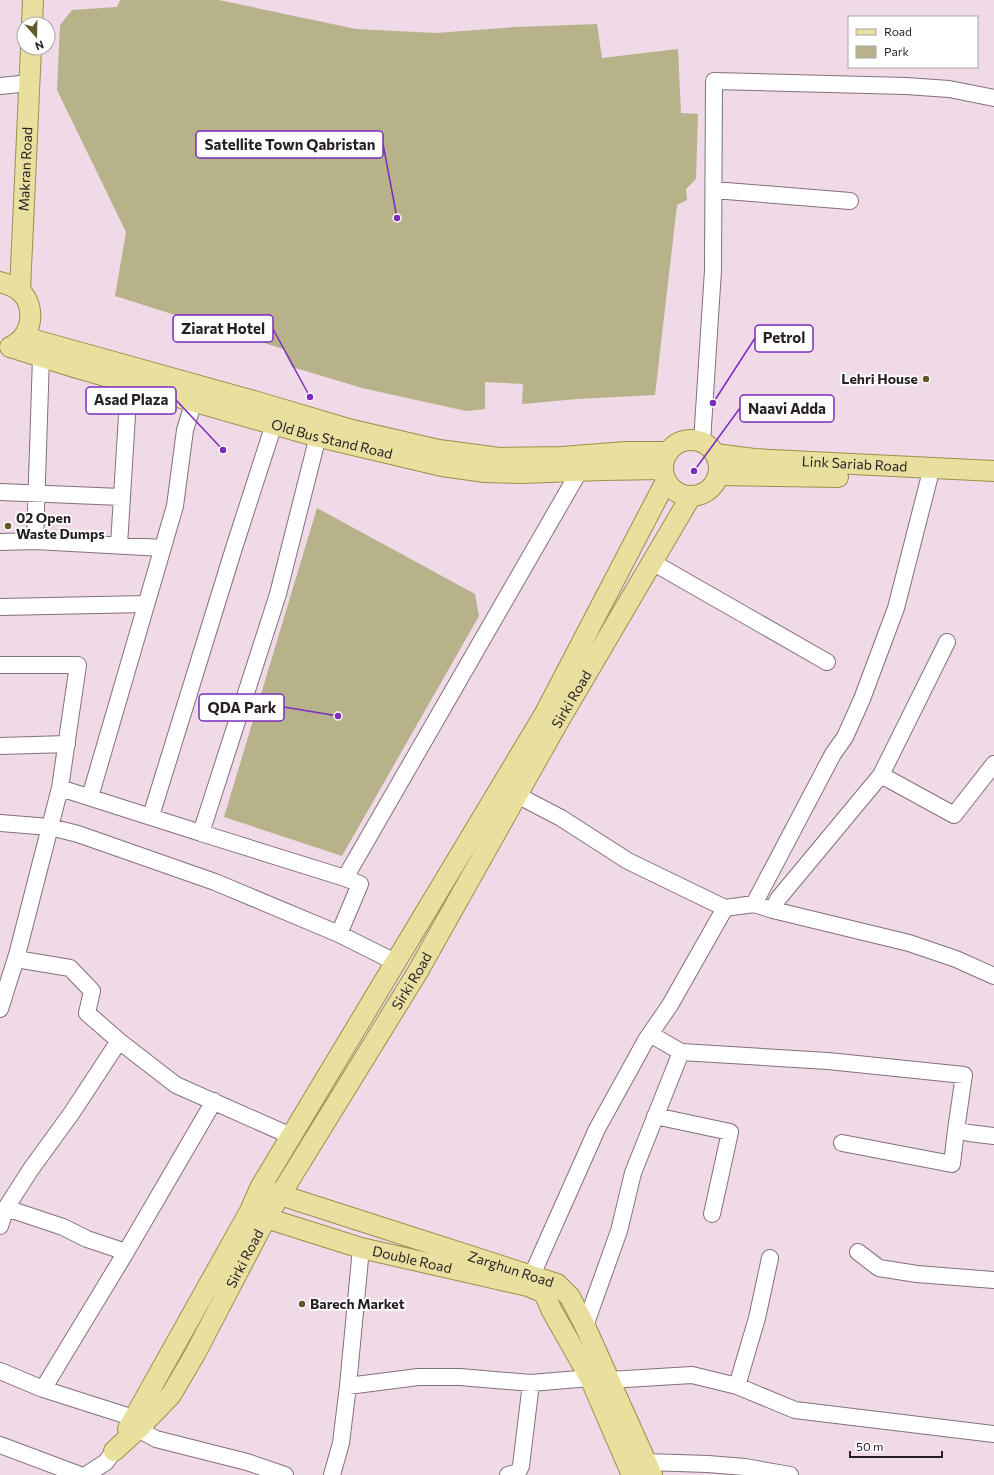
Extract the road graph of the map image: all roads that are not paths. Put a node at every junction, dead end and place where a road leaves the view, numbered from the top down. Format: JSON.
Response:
{"nodes":[{"id":1,"x":33,"y":0,"type":"edge"},
{"id":2,"x":32,"y":16,"type":"edge"},
{"id":3,"x":31,"y":56,"type":"edge"},
{"id":4,"x":30,"y":83,"type":"junction"},
{"id":5,"x":0,"y":86,"type":"edge"},
{"id":6,"x":994,"y":98,"type":"edge"},
{"id":7,"x":714,"y":190,"type":"junction"},
{"id":8,"x":850,"y":201,"type":"dead end"},
{"id":9,"x":0,"y":282,"type":"edge"},
{"id":10,"x":20,"y":290,"type":"junction"},
{"id":11,"x":11,"y":345,"type":"edge"},
{"id":12,"x":41,"y":357,"type":"junction"},
{"id":13,"x":128,"y":383,"type":"junction"},
{"id":14,"x":194,"y":401,"type":"junction"},
{"id":15,"x":274,"y":424,"type":"junction"},
{"id":16,"x":318,"y":436,"type":"junction"},
{"id":17,"x":709,"y":448,"type":"junction"},
{"id":18,"x":666,"y":467,"type":"junction"},
{"id":19,"x":580,"y":470,"type":"junction"},
{"id":20,"x":994,"y":471,"type":"edge"},
{"id":21,"x":718,"y":475,"type":"junction"},
{"id":22,"x":929,"y":478,"type":"junction"},
{"id":23,"x":994,"y":481,"type":"edge"},
{"id":24,"x":0,"y":492,"type":"edge"},
{"id":25,"x":36,"y":494,"type":"junction"},
{"id":26,"x":691,"y":496,"type":"junction"},
{"id":27,"x":121,"y":497,"type":"junction"},
{"id":28,"x":0,"y":542,"type":"edge"},
{"id":29,"x":35,"y":542,"type":"junction"},
{"id":30,"x":119,"y":545,"type":"junction"},
{"id":31,"x":163,"y":548,"type":"junction"},
{"id":32,"x":652,"y":562,"type":"junction"},
{"id":33,"x":146,"y":604,"type":"junction"},
{"id":34,"x":0,"y":607,"type":"edge"},
{"id":35,"x":947,"y":642,"type":"dead end"},
{"id":36,"x":827,"y":662,"type":"dead end"},
{"id":37,"x":0,"y":665,"type":"edge"},
{"id":38,"x":67,"y":744,"type":"junction"},
{"id":39,"x":0,"y":746,"type":"edge"},
{"id":40,"x":994,"y":764,"type":"edge"},
{"id":41,"x":882,"y":775,"type":"junction"},
{"id":42,"x":60,"y":788,"type":"junction"},
{"id":43,"x":517,"y":795,"type":"junction"},
{"id":44,"x":90,"y":797,"type":"junction"},
{"id":45,"x":151,"y":816,"type":"junction"},
{"id":46,"x":0,"y":823,"type":"edge"},
{"id":47,"x":50,"y":827,"type":"junction"},
{"id":48,"x":201,"y":833,"type":"junction"},
{"id":49,"x":345,"y":878,"type":"junction"},
{"id":50,"x":754,"y":904,"type":"junction"},
{"id":51,"x":724,"y":908,"type":"junction"},
{"id":52,"x":773,"y":910,"type":"junction"},
{"id":53,"x":339,"y":934,"type":"junction"},
{"id":54,"x":17,"y":955,"type":"junction"},
{"id":55,"x":397,"y":963,"type":"junction"},
{"id":56,"x":994,"y":976,"type":"edge"},
{"id":57,"x":0,"y":1009,"type":"edge"},
{"id":58,"x":650,"y":1034,"type":"junction"},
{"id":59,"x":119,"y":1041,"type":"junction"},
{"id":60,"x":681,"y":1052,"type":"junction"},
{"id":61,"x":214,"y":1101,"type":"junction"},
{"id":62,"x":656,"y":1116,"type":"junction"},
{"id":63,"x":956,"y":1130,"type":"junction"},
{"id":64,"x":292,"y":1136,"type":"junction"},
{"id":65,"x":994,"y":1136,"type":"edge"},
{"id":66,"x":842,"y":1143,"type":"dead end"},
{"id":67,"x":260,"y":1188,"type":"junction"},
{"id":68,"x":280,"y":1195,"type":"junction"},
{"id":69,"x":6,"y":1208,"type":"junction"},
{"id":70,"x":258,"y":1214,"type":"junction"},
{"id":71,"x":712,"y":1214,"type":"dead end"},
{"id":72,"x":0,"y":1226,"type":"edge"},
{"id":73,"x":361,"y":1248,"type":"junction"},
{"id":74,"x":126,"y":1252,"type":"junction"},
{"id":75,"x":858,"y":1252,"type":"dead end"},
{"id":76,"x":770,"y":1258,"type":"dead end"},
{"id":77,"x":530,"y":1280,"type":"junction"},
{"id":78,"x":994,"y":1280,"type":"edge"},
{"id":79,"x":585,"y":1326,"type":"junction"},
{"id":80,"x":0,"y":1371,"type":"edge"},
{"id":81,"x":590,"y":1378,"type":"junction"},
{"id":82,"x":609,"y":1380,"type":"junction"},
{"id":83,"x":531,"y":1383,"type":"junction"},
{"id":84,"x":348,"y":1386,"type":"junction"},
{"id":85,"x":737,"y":1386,"type":"junction"},
{"id":86,"x":43,"y":1389,"type":"junction"},
{"id":87,"x":136,"y":1424,"type":"junction"},
{"id":88,"x":994,"y":1434,"type":"edge"},
{"id":89,"x":0,"y":1444,"type":"edge"},
{"id":90,"x":114,"y":1451,"type":"joint"},
{"id":91,"x":643,"y":1471,"type":"edge"},
{"id":92,"x":80,"y":1475,"type":"edge"},
{"id":93,"x":86,"y":1475,"type":"edge"},
{"id":94,"x":285,"y":1475,"type":"edge"},
{"id":95,"x":332,"y":1475,"type":"edge"},
{"id":96,"x":508,"y":1475,"type":"edge"},
{"id":97,"x":790,"y":1475,"type":"edge"}],
"edges":[{"from":1,"to":2,"type":"main road"},
{"from":3,"to":4,"type":"main road","name":"Makran Road"},
{"from":4,"to":5,"type":"street"},
{"from":4,"to":10,"type":"main road","name":"Makran Road"},
{"from":6,"to":7,"type":"street"},
{"from":7,"to":8,"type":"street"},
{"from":7,"to":17,"type":"street"},
{"from":9,"to":10,"type":"main road"},
{"from":10,"to":11,"type":"main road"},
{"from":11,"to":12,"type":"main road","name":"Old Bus Stand Road"},
{"from":11,"to":18,"type":"main road","name":"Old Bus Stand Road"},
{"from":12,"to":13,"type":"main road","name":"Old Bus Stand Road"},
{"from":12,"to":25,"type":"street"},
{"from":13,"to":14,"type":"main road","name":"Old Bus Stand Road"},
{"from":13,"to":27,"type":"street"},
{"from":14,"to":15,"type":"main road","name":"Old Bus Stand Road"},
{"from":14,"to":31,"type":"street"},
{"from":15,"to":16,"type":"main road","name":"Old Bus Stand Road"},
{"from":15,"to":45,"type":"street"},
{"from":16,"to":19,"type":"main road","name":"Old Bus Stand Road"},
{"from":16,"to":48,"type":"street"},
{"from":17,"to":18,"type":"main road"},
{"from":17,"to":20,"type":"main road","name":"Link Sariab Road"},
{"from":17,"to":21,"type":"main road"},
{"from":18,"to":19,"type":"main road","name":"Old Bus Stand Road"},
{"from":18,"to":26,"type":"main road"},
{"from":18,"to":55,"type":"main road","name":"Sirki Road"},
{"from":19,"to":49,"type":"street"},
{"from":21,"to":22,"type":"main road","name":"Link Sariab Road"},
{"from":21,"to":26,"type":"main road"},
{"from":22,"to":23,"type":"main road","name":"Link Sariab Road"},
{"from":22,"to":50,"type":"street"},
{"from":24,"to":25,"type":"street"},
{"from":25,"to":27,"type":"street"},
{"from":25,"to":29,"type":"street"},
{"from":26,"to":32,"type":"main road","name":"Sirki Road"},
{"from":27,"to":30,"type":"street"},
{"from":28,"to":29,"type":"street"},
{"from":29,"to":30,"type":"street"},
{"from":30,"to":31,"type":"street"},
{"from":31,"to":33,"type":"street"},
{"from":32,"to":36,"type":"street"},
{"from":32,"to":43,"type":"main road","name":"Sirki Road"},
{"from":33,"to":34,"type":"street"},
{"from":33,"to":44,"type":"street"},
{"from":35,"to":41,"type":"street"},
{"from":37,"to":38,"type":"street"},
{"from":38,"to":39,"type":"street"},
{"from":38,"to":42,"type":"street"},
{"from":40,"to":41,"type":"street"},
{"from":41,"to":52,"type":"street"},
{"from":42,"to":44,"type":"street"},
{"from":42,"to":47,"type":"street"},
{"from":43,"to":51,"type":"street"},
{"from":43,"to":68,"type":"main road","name":"Sirki Road"},
{"from":44,"to":45,"type":"street"},
{"from":45,"to":48,"type":"street"},
{"from":46,"to":47,"type":"street"},
{"from":47,"to":53,"type":"street"},
{"from":47,"to":54,"type":"street"},
{"from":48,"to":49,"type":"street"},
{"from":49,"to":53,"type":"street"},
{"from":50,"to":51,"type":"street"},
{"from":50,"to":52,"type":"street"},
{"from":51,"to":58,"type":"street"},
{"from":52,"to":56,"type":"street"},
{"from":53,"to":55,"type":"street"},
{"from":54,"to":57,"type":"street"},
{"from":54,"to":59,"type":"street"},
{"from":55,"to":64,"type":"main road","name":"Sirki Road"},
{"from":58,"to":60,"type":"street"},
{"from":58,"to":77,"type":"street"},
{"from":59,"to":61,"type":"street"},
{"from":59,"to":69,"type":"street"},
{"from":60,"to":62,"type":"street"},
{"from":60,"to":63,"type":"street"},
{"from":61,"to":64,"type":"street"},
{"from":61,"to":74,"type":"street"},
{"from":62,"to":71,"type":"street"},
{"from":62,"to":79,"type":"street"},
{"from":63,"to":65,"type":"street"},
{"from":63,"to":66,"type":"street"},
{"from":64,"to":67,"type":"main road","name":"Sirki Road"},
{"from":67,"to":68,"type":"main road","name":"Zarghun Road"},
{"from":67,"to":70,"type":"main road","name":"Sirki Road"},
{"from":68,"to":70,"type":"main road","name":"Sirki Road"},
{"from":68,"to":77,"type":"main road","name":"Zarghun Road"},
{"from":69,"to":72,"type":"street"},
{"from":69,"to":74,"type":"street"},
{"from":70,"to":73,"type":"main road","name":"Double Road"},
{"from":70,"to":87,"type":"main road","name":"Sirki Road"},
{"from":73,"to":77,"type":"main road","name":"Double Road"},
{"from":73,"to":84,"type":"street"},
{"from":74,"to":86,"type":"street"},
{"from":75,"to":78,"type":"street"},
{"from":76,"to":85,"type":"street"},
{"from":77,"to":79,"type":"main road","name":"Zarghun Road"},
{"from":77,"to":81,"type":"main road","name":"Double Road"},
{"from":79,"to":82,"type":"main road","name":"Zarghun Road"},
{"from":80,"to":86,"type":"street"},
{"from":81,"to":83,"type":"street"},
{"from":81,"to":91,"type":"main road","name":"Double Road"},
{"from":82,"to":85,"type":"street"},
{"from":82,"to":91,"type":"main road","name":"Zarghun Road"},
{"from":83,"to":84,"type":"street"},
{"from":83,"to":96,"type":"street"},
{"from":84,"to":95,"type":"street"},
{"from":85,"to":88,"type":"street"},
{"from":86,"to":87,"type":"street"},
{"from":87,"to":90,"type":"main road","name":"Sirki Road"},
{"from":87,"to":94,"type":"street"},
{"from":89,"to":92,"type":"street"},
{"from":90,"to":93,"type":"street","name":"Sirki Road"},
{"from":91,"to":97,"type":"street"}]}
